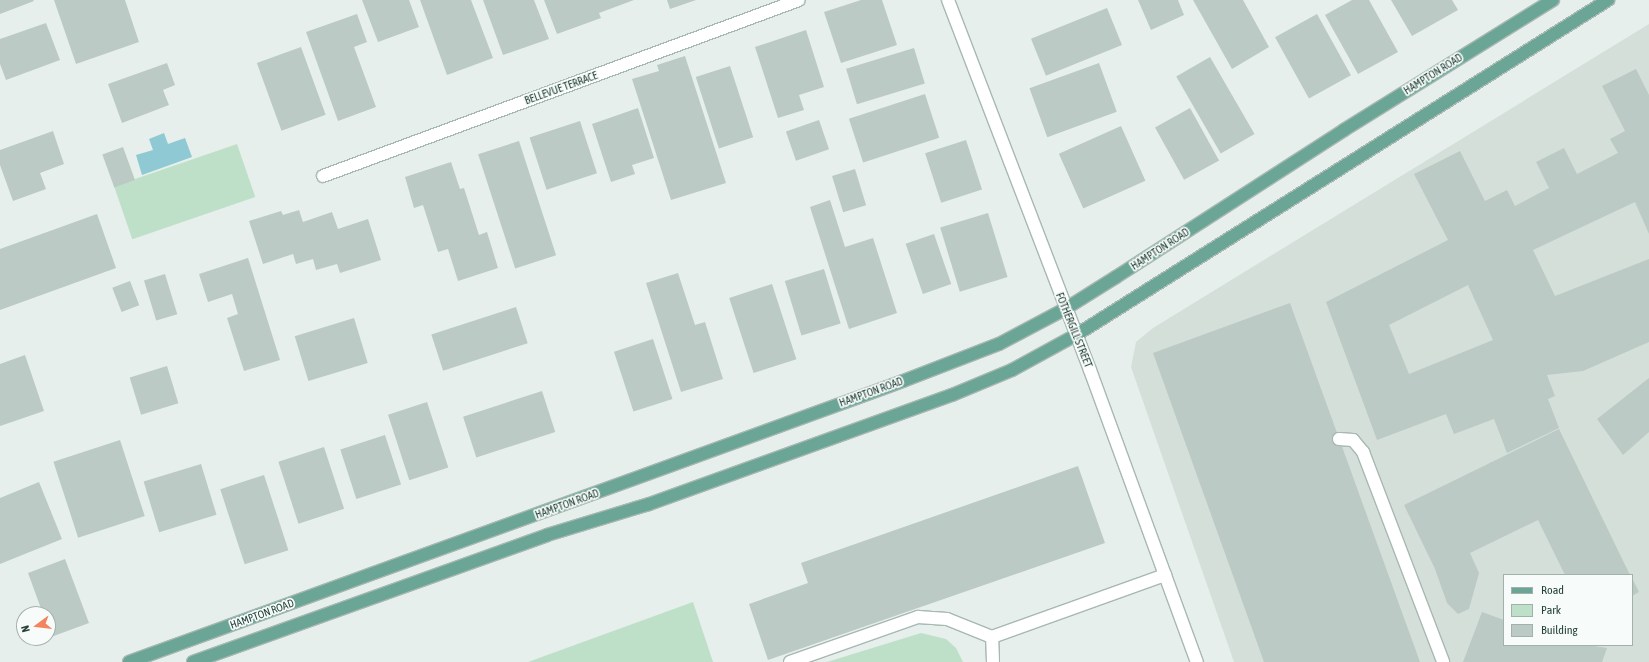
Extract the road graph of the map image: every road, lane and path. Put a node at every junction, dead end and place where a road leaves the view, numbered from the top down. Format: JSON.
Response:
{"nodes":[{"id":1,"x":799,"y":0,"type":"edge"},
{"id":2,"x":948,"y":0,"type":"edge"},
{"id":3,"x":1553,"y":0,"type":"edge"},
{"id":4,"x":1608,"y":0,"type":"edge"},
{"id":5,"x":323,"y":176,"type":"dead end"},
{"id":6,"x":1065,"y":309,"type":"junction"},
{"id":7,"x":1076,"y":335,"type":"junction"},
{"id":8,"x":1339,"y":439,"type":"dead end"},
{"id":9,"x":1165,"y":575,"type":"junction"},
{"id":10,"x":992,"y":637,"type":"junction"},
{"id":11,"x":129,"y":662,"type":"edge"},
{"id":12,"x":193,"y":662,"type":"edge"},
{"id":13,"x":790,"y":662,"type":"edge"},
{"id":14,"x":993,"y":662,"type":"edge"},
{"id":15,"x":1197,"y":662,"type":"edge"},
{"id":16,"x":1443,"y":662,"type":"edge"}],
"edges":[{"from":1,"to":5,"type":"street","name":"BELLEVUE TERRACE"},
{"from":2,"to":6,"type":"street","name":"FOTHERGILL STREET"},
{"from":3,"to":6,"type":"main road","name":"HAMPTON ROAD"},
{"from":4,"to":7,"type":"main road","name":"HAMPTON ROAD"},
{"from":6,"to":7,"type":"street","name":"FOTHERGILL STREET"},
{"from":6,"to":11,"type":"main road","name":"HAMPTON ROAD"},
{"from":7,"to":9,"type":"street","name":"FOTHERGILL STREET"},
{"from":7,"to":12,"type":"main road","name":"HAMPTON ROAD"},
{"from":8,"to":16,"type":"street"},
{"from":9,"to":10,"type":"street"},
{"from":9,"to":15,"type":"street","name":"FOTHERGILL STREET"},
{"from":10,"to":13,"type":"street"},
{"from":10,"to":14,"type":"street"}]}
